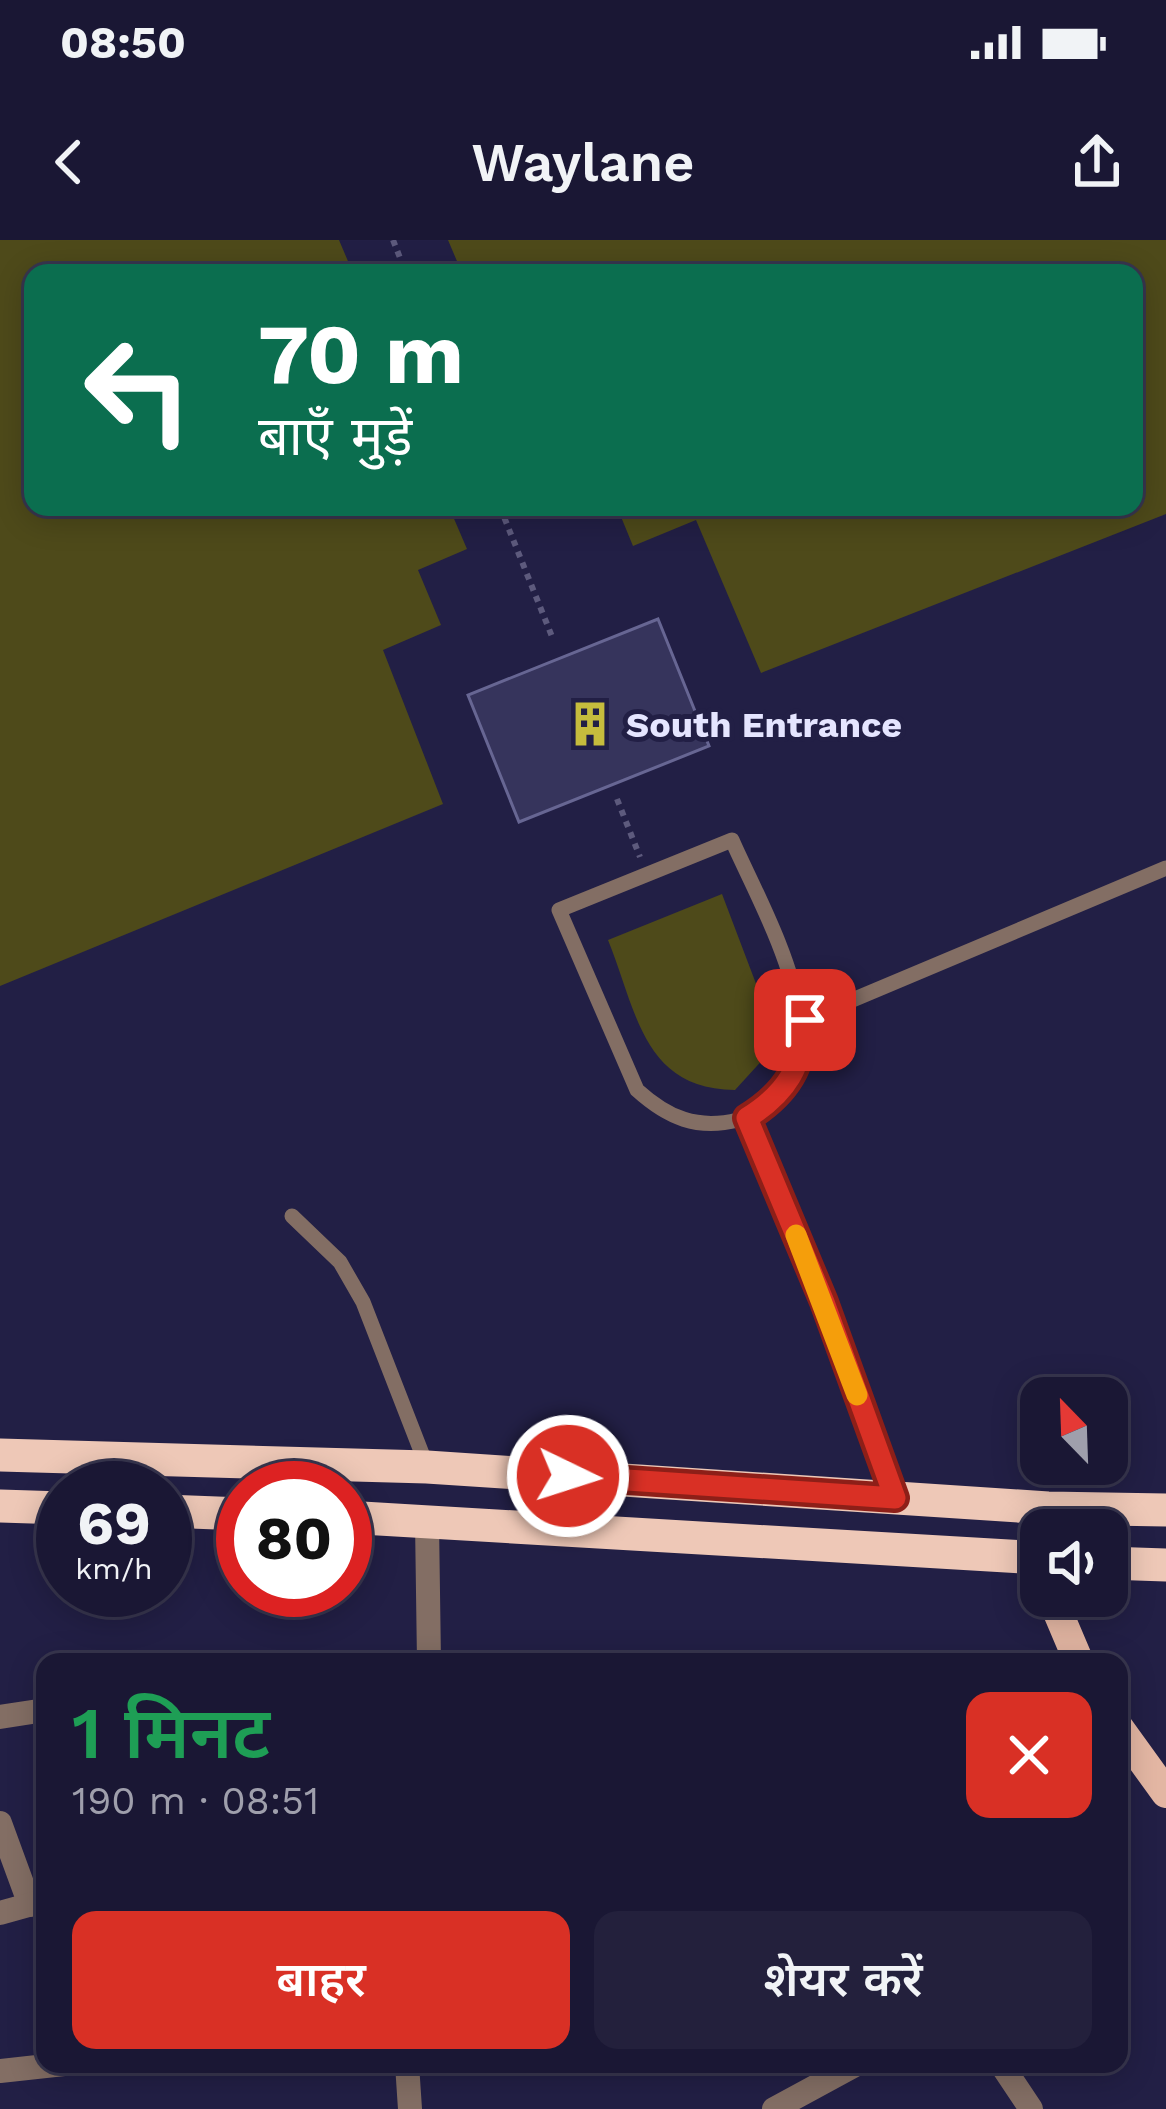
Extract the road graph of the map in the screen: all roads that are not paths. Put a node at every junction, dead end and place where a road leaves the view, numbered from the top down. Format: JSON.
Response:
{"nodes":[{"id":1,"x":1166,"y":868,"type":"edge"},
{"id":2,"x":805,"y":1020,"type":"junction"},
{"id":3,"x":747,"y":1118,"type":"junction"},
{"id":4,"x":292,"y":1216,"type":"dead end"},
{"id":5,"x":0,"y":1455,"type":"edge"},
{"id":6,"x":428,"y":1467,"type":"junction"},
{"id":7,"x":895,"y":1498,"type":"junction"},
{"id":8,"x":0,"y":1506,"type":"edge"},
{"id":9,"x":36,"y":1507,"type":"edge"},
{"id":10,"x":1166,"y":1510,"type":"edge"},
{"id":11,"x":1128,"y":1513,"type":"edge"},
{"id":12,"x":1020,"y":1515,"type":"edge"},
{"id":13,"x":372,"y":1519,"type":"edge"},
{"id":14,"x":428,"y":1522,"type":"junction"},
{"id":15,"x":1020,"y":1557,"type":"edge"},
{"id":16,"x":1128,"y":1563,"type":"edge"},
{"id":17,"x":1166,"y":1564,"type":"edge"},
{"id":18,"x":1060,"y":1617,"type":"edge"},
{"id":19,"x":429,"y":1653,"type":"edge"},
{"id":20,"x":1074,"y":1653,"type":"edge"},
{"id":21,"x":36,"y":1711,"type":"edge"},
{"id":22,"x":0,"y":1717,"type":"edge"},
{"id":23,"x":1128,"y":1740,"type":"edge"},
{"id":24,"x":1166,"y":1793,"type":"edge"},
{"id":25,"x":0,"y":1822,"type":"edge"},
{"id":26,"x":36,"y":1898,"type":"edge"},
{"id":27,"x":36,"y":1903,"type":"edge"},
{"id":28,"x":0,"y":1913,"type":"edge"},
{"id":29,"x":36,"y":2067,"type":"edge"},
{"id":30,"x":0,"y":2071,"type":"edge"},
{"id":31,"x":408,"y":2073,"type":"edge"},
{"id":32,"x":840,"y":2073,"type":"edge"},
{"id":33,"x":1006,"y":2073,"type":"edge"},
{"id":34,"x":410,"y":2109,"type":"edge"},
{"id":35,"x":774,"y":2109,"type":"edge"},
{"id":36,"x":1031,"y":2109,"type":"edge"}],
"edges":[{"from":1,"to":2,"type":"lane"},
{"from":2,"to":3,"type":"lane"},
{"from":2,"to":3,"type":"lane"},
{"from":3,"to":7,"type":"lane"},
{"from":4,"to":6,"type":"lane"},
{"from":5,"to":6,"type":"highway"},
{"from":6,"to":7,"type":"highway"},
{"from":7,"to":12,"type":"highway"},
{"from":8,"to":9,"type":"highway"},
{"from":10,"to":11,"type":"highway"},
{"from":13,"to":14,"type":"highway"},
{"from":14,"to":15,"type":"highway"},
{"from":14,"to":19,"type":"street"},
{"from":16,"to":17,"type":"highway"},
{"from":18,"to":20,"type":"main road"},
{"from":21,"to":22,"type":"street"},
{"from":23,"to":24,"type":"main road"},
{"from":25,"to":26,"type":"street"},
{"from":27,"to":28,"type":"street"},
{"from":29,"to":30,"type":"street"},
{"from":31,"to":34,"type":"street"},
{"from":32,"to":35,"type":"street"},
{"from":33,"to":36,"type":"street"}]}
